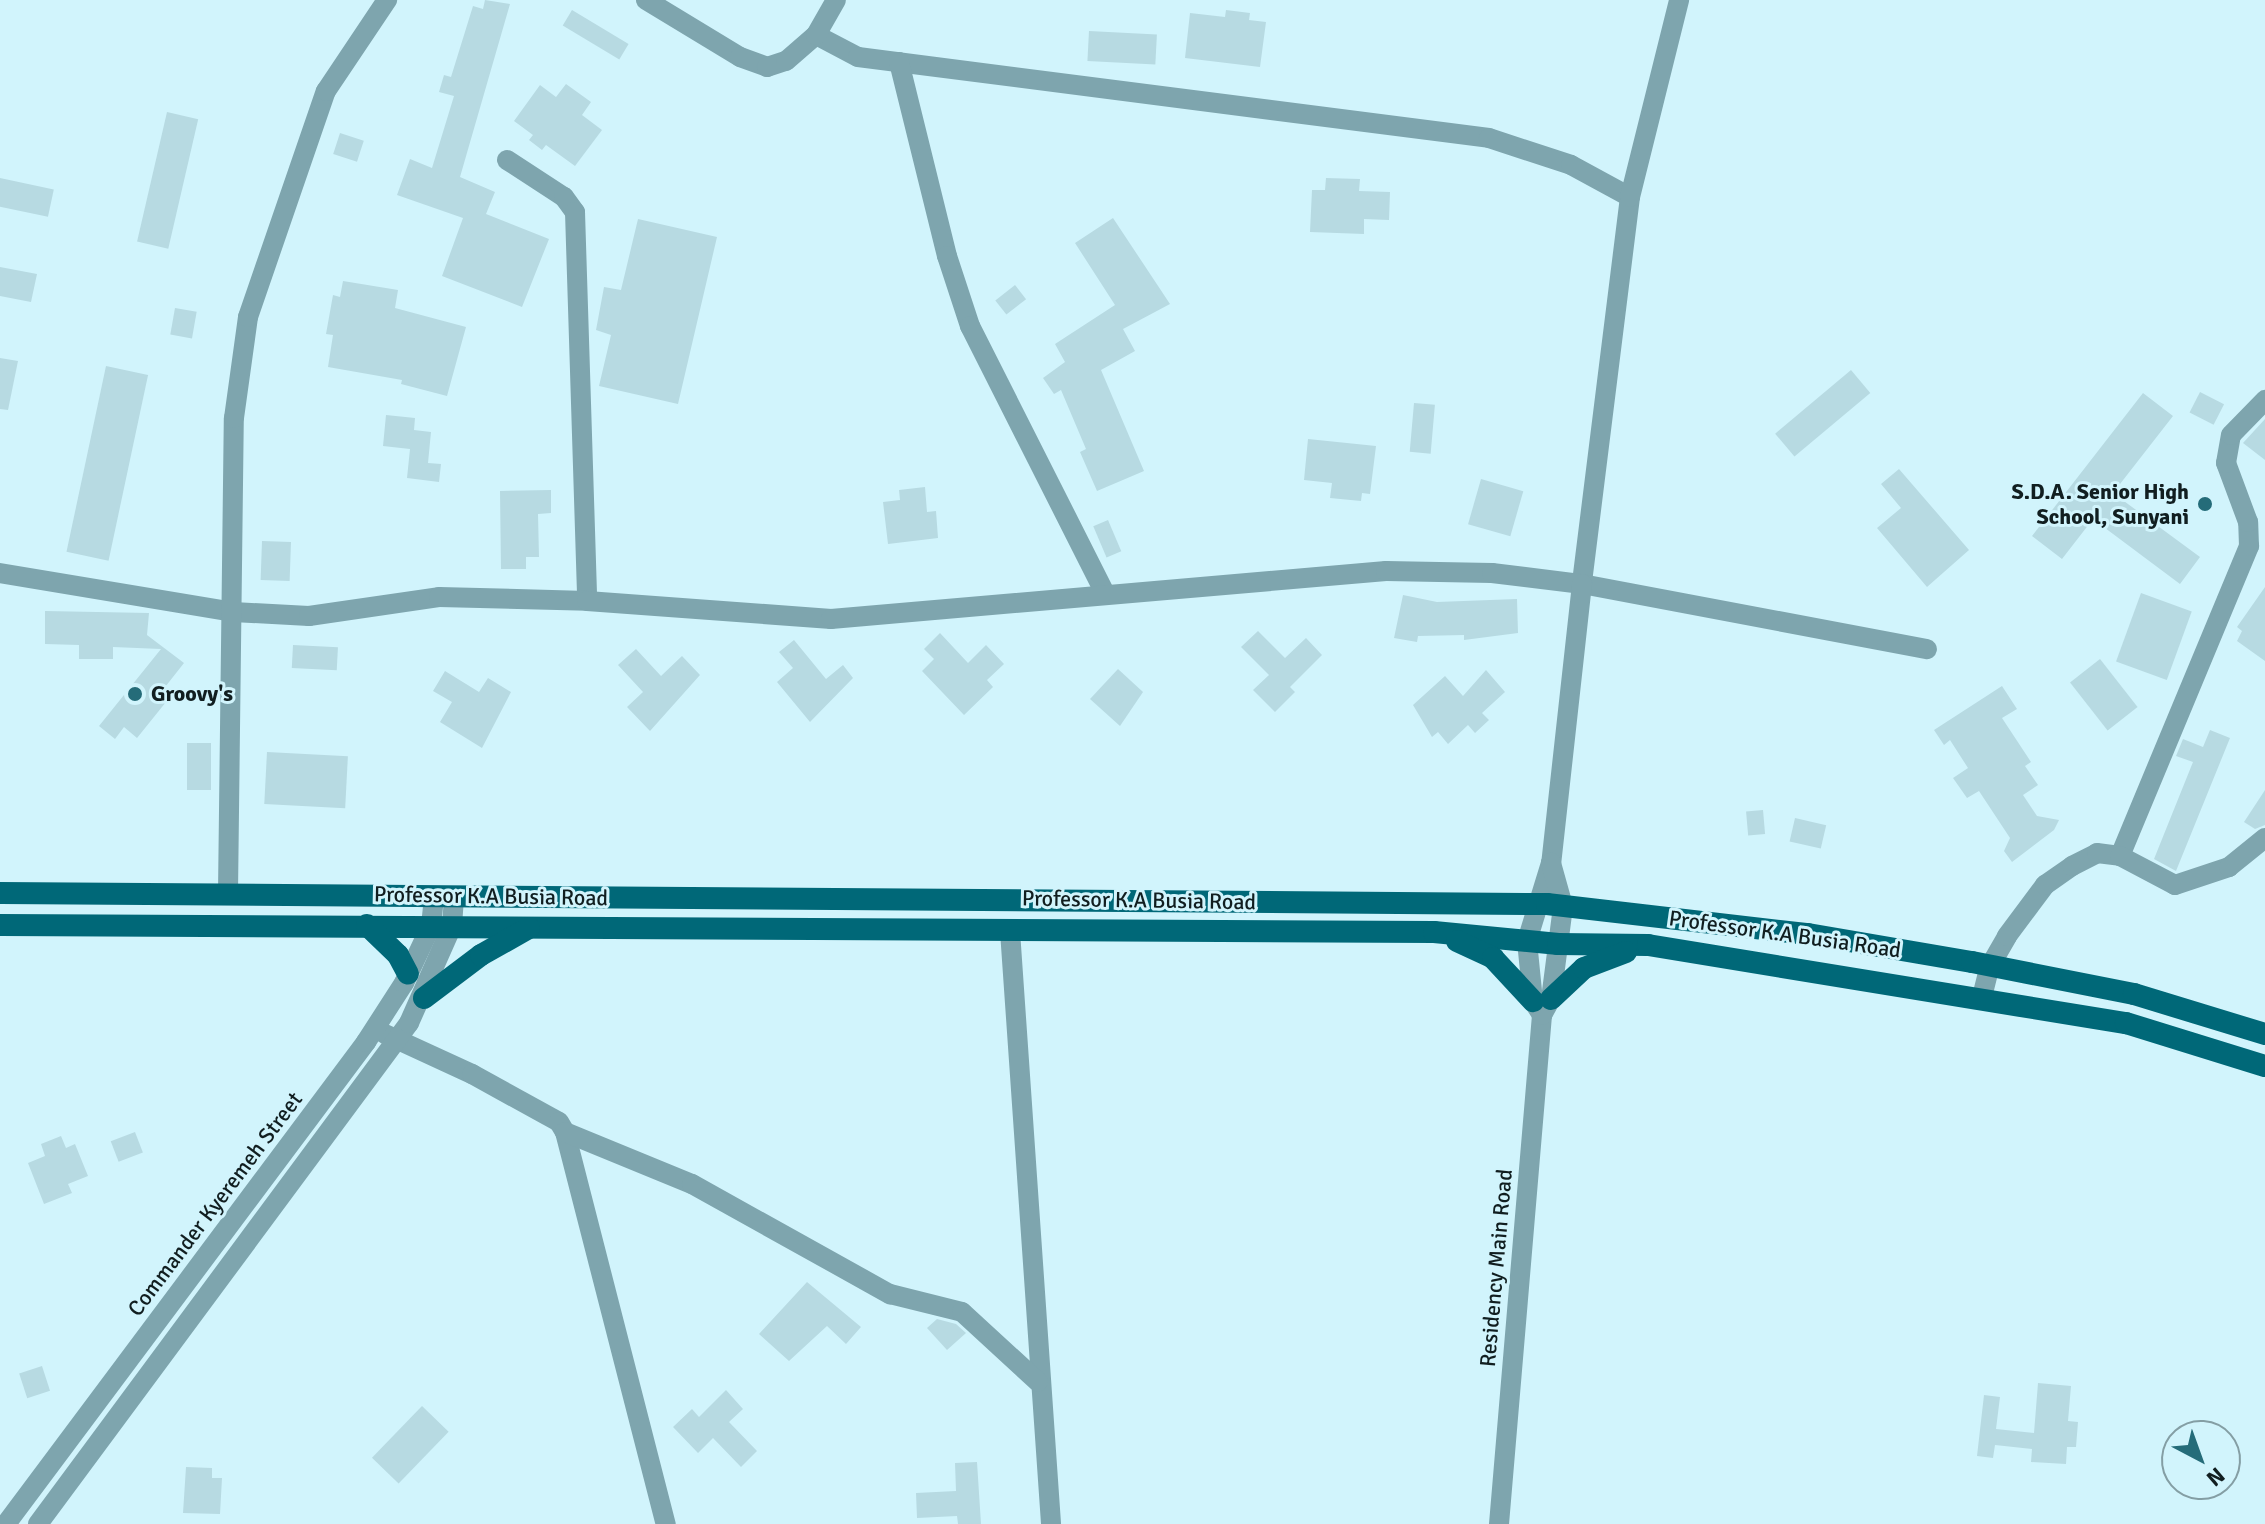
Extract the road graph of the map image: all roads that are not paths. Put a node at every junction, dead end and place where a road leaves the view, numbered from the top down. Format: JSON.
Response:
{"nodes":[{"id":1,"x":387,"y":0,"type":"edge"},
{"id":2,"x":646,"y":0,"type":"edge"},
{"id":3,"x":836,"y":0,"type":"edge"},
{"id":4,"x":1679,"y":0,"type":"edge"},
{"id":5,"x":816,"y":35,"type":"junction"},
{"id":6,"x":899,"y":62,"type":"junction"},
{"id":7,"x":507,"y":160,"type":"dead end"},
{"id":8,"x":1630,"y":197,"type":"junction"},
{"id":9,"x":2265,"y":400,"type":"edge"},
{"id":10,"x":0,"y":573,"type":"edge"},
{"id":11,"x":1582,"y":584,"type":"junction"},
{"id":12,"x":1106,"y":595,"type":"junction"},
{"id":13,"x":587,"y":601,"type":"junction"},
{"id":14,"x":233,"y":612,"type":"junction"},
{"id":15,"x":1927,"y":649,"type":"dead end"},
{"id":16,"x":2265,"y":838,"type":"edge"},
{"id":17,"x":2120,"y":856,"type":"junction"},
{"id":18,"x":1551,"y":863,"type":"junction"},
{"id":19,"x":0,"y":893,"type":"edge"},
{"id":20,"x":228,"y":893,"type":"junction"},
{"id":21,"x":444,"y":898,"type":"junction"},
{"id":22,"x":1535,"y":904,"type":"junction"},
{"id":23,"x":1563,"y":906,"type":"junction"},
{"id":24,"x":0,"y":925,"type":"edge"},
{"id":25,"x":367,"y":925,"type":"junction"},
{"id":26,"x":442,"y":926,"type":"junction"},
{"id":27,"x":532,"y":926,"type":"junction"},
{"id":28,"x":1010,"y":931,"type":"junction"},
{"id":29,"x":1434,"y":932,"type":"junction"},
{"id":30,"x":1527,"y":941,"type":"junction"},
{"id":31,"x":1558,"y":944,"type":"junction"},
{"id":32,"x":1648,"y":945,"type":"junction"},
{"id":33,"x":1990,"y":966,"type":"junction"},
{"id":34,"x":408,"y":974,"type":"junction"},
{"id":35,"x":2037,"y":975,"type":"junction"},
{"id":36,"x":1982,"y":997,"type":"junction"},
{"id":37,"x":424,"y":998,"type":"junction"},
{"id":38,"x":1542,"y":1005,"type":"junction"},
{"id":39,"x":2031,"y":1006,"type":"junction"},
{"id":40,"x":374,"y":1029,"type":"junction"},
{"id":41,"x":2265,"y":1034,"type":"edge"},
{"id":42,"x":398,"y":1039,"type":"junction"},
{"id":43,"x":2265,"y":1066,"type":"edge"},
{"id":44,"x":565,"y":1132,"type":"junction"},
{"id":45,"x":1038,"y":1382,"type":"junction"},
{"id":46,"x":6,"y":1524,"type":"edge"},
{"id":47,"x":38,"y":1524,"type":"edge"},
{"id":48,"x":666,"y":1524,"type":"edge"},
{"id":49,"x":1051,"y":1524,"type":"edge"},
{"id":50,"x":1499,"y":1524,"type":"edge"}],
"edges":[{"from":1,"to":14,"type":"street"},
{"from":2,"to":5,"type":"street"},
{"from":3,"to":5,"type":"street"},
{"from":4,"to":8,"type":"street"},
{"from":5,"to":6,"type":"street"},
{"from":6,"to":8,"type":"street"},
{"from":6,"to":12,"type":"street"},
{"from":7,"to":13,"type":"street"},
{"from":8,"to":11,"type":"street"},
{"from":9,"to":17,"type":"street"},
{"from":10,"to":14,"type":"street"},
{"from":11,"to":12,"type":"street"},
{"from":11,"to":15,"type":"street"},
{"from":11,"to":18,"type":"street"},
{"from":12,"to":13,"type":"street"},
{"from":13,"to":14,"type":"street"},
{"from":14,"to":20,"type":"street"},
{"from":16,"to":17,"type":"street"},
{"from":17,"to":33,"type":"street"},
{"from":18,"to":22,"type":"street"},
{"from":18,"to":23,"type":"street"},
{"from":19,"to":20,"type":"main road","name":"Professor K.A Busia Road"},
{"from":20,"to":21,"type":"main road","name":"Professor K.A Busia Road"},
{"from":21,"to":22,"type":"main road","name":"Professor K.A Busia Road"},
{"from":21,"to":26,"type":"street","name":"Commander Kyeremeh Street"},
{"from":22,"to":23,"type":"main road","name":"Professor K.A Busia Road"},
{"from":22,"to":30,"type":"street"},
{"from":23,"to":31,"type":"street"},
{"from":23,"to":33,"type":"main road","name":"Professor K.A Busia Road"},
{"from":24,"to":25,"type":"main road","name":"Professor K.A Busia Road"},
{"from":25,"to":26,"type":"main road","name":"Professor K.A Busia Road"},
{"from":25,"to":34,"type":"main road"},
{"from":26,"to":27,"type":"main road","name":"Professor K.A Busia Road"},
{"from":26,"to":34,"type":"street","name":"Commander Kyeremeh Street"},
{"from":26,"to":37,"type":"street","name":"Commander Kyeremeh Street"},
{"from":27,"to":28,"type":"main road","name":"Professor K.A Busia Road"},
{"from":27,"to":37,"type":"main road"},
{"from":28,"to":29,"type":"main road","name":"Professor K.A Busia Road"},
{"from":28,"to":45,"type":"street"},
{"from":29,"to":30,"type":"main road","name":"Professor K.A Busia Road"},
{"from":29,"to":38,"type":"main road"},
{"from":30,"to":31,"type":"main road","name":"Professor K.A Busia Road"},
{"from":30,"to":38,"type":"street"},
{"from":31,"to":32,"type":"main road","name":"Professor K.A Busia Road"},
{"from":31,"to":38,"type":"street"},
{"from":32,"to":36,"type":"main road","name":"Professor K.A Busia Road"},
{"from":32,"to":38,"type":"main road"},
{"from":33,"to":35,"type":"main road","name":"Professor K.A Busia Road"},
{"from":33,"to":36,"type":"street"},
{"from":34,"to":40,"type":"street","name":"Commander Kyeremeh Street"},
{"from":35,"to":39,"type":"main road"},
{"from":35,"to":41,"type":"main road","name":"Professor K.A Busia Road"},
{"from":36,"to":39,"type":"main road","name":"Professor K.A Busia Road"},
{"from":37,"to":42,"type":"street","name":"Commander Kyeremeh Street"},
{"from":38,"to":50,"type":"street","name":"Residency Main Road"},
{"from":39,"to":43,"type":"main road","name":"Professor K.A Busia Road"},
{"from":40,"to":42,"type":"street"},
{"from":40,"to":46,"type":"street","name":"Commander Kyeremeh Street"},
{"from":42,"to":44,"type":"street"},
{"from":42,"to":47,"type":"street","name":"Commander Kyeremeh Street"},
{"from":44,"to":45,"type":"street"},
{"from":44,"to":48,"type":"street"},
{"from":45,"to":49,"type":"street"}]}
